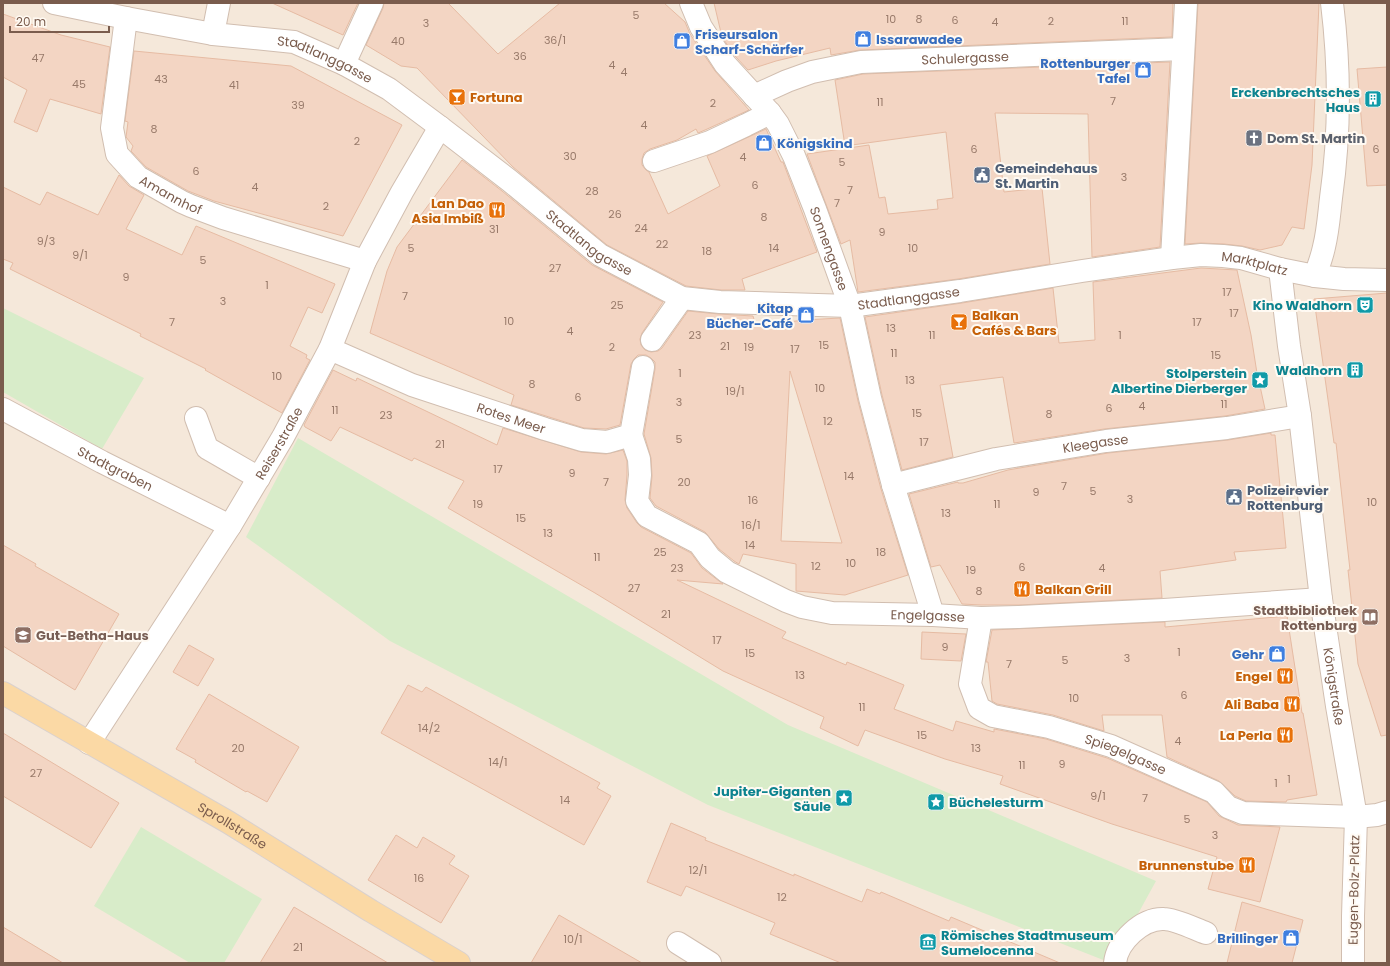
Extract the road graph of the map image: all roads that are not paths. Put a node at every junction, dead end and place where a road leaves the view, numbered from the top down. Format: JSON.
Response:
{"nodes":[{"id":1,"x":219,"y":3,"type":"edge"},
{"id":2,"x":372,"y":3,"type":"edge"},
{"id":3,"x":691,"y":3,"type":"edge"},
{"id":4,"x":1186,"y":3,"type":"edge"},
{"id":5,"x":1332,"y":3,"type":"edge"},
{"id":6,"x":59,"y":4,"type":"edge"},
{"id":7,"x":126,"y":18,"type":"junction"},
{"id":8,"x":213,"y":34,"type":"junction"},
{"id":9,"x":1183,"y":49,"type":"junction"},
{"id":10,"x":344,"y":64,"type":"junction"},
{"id":11,"x":754,"y":96,"type":"junction"},
{"id":12,"x":770,"y":113,"type":"junction"},
{"id":13,"x":440,"y":127,"type":"junction"},
{"id":14,"x":654,"y":160,"type":"dead end"},
{"id":15,"x":1172,"y":258,"type":"junction"},
{"id":16,"x":366,"y":261,"type":"junction"},
{"id":17,"x":1280,"y":269,"type":"junction"},
{"id":18,"x":1315,"y":276,"type":"junction"},
{"id":19,"x":1387,"y":280,"type":"edge"},
{"id":20,"x":682,"y":298,"type":"junction"},
{"id":21,"x":850,"y":306,"type":"junction"},
{"id":22,"x":652,"y":340,"type":"dead end"},
{"id":23,"x":330,"y":349,"type":"junction"},
{"id":24,"x":643,"y":367,"type":"dead end"},
{"id":25,"x":3,"y":409,"type":"edge"},
{"id":26,"x":1300,"y":416,"type":"junction"},
{"id":27,"x":196,"y":418,"type":"dead end"},
{"id":28,"x":632,"y":435,"type":"junction"},
{"id":29,"x":260,"y":478,"type":"junction"},
{"id":30,"x":893,"y":485,"type":"junction"},
{"id":31,"x":230,"y":526,"type":"junction"},
{"id":32,"x":1321,"y":599,"type":"junction"},
{"id":33,"x":933,"y":615,"type":"junction"},
{"id":34,"x":981,"y":618,"type":"junction"},
{"id":35,"x":3,"y":693,"type":"edge"},
{"id":36,"x":89,"y":743,"type":"junction"},
{"id":37,"x":1387,"y":812,"type":"edge"},
{"id":38,"x":1356,"y":817,"type":"junction"},
{"id":39,"x":1206,"y":933,"type":"dead end"},
{"id":40,"x":678,"y":944,"type":"dead end"},
{"id":41,"x":459,"y":963,"type":"edge"},
{"id":42,"x":710,"y":963,"type":"edge"},
{"id":43,"x":1115,"y":963,"type":"edge"},
{"id":44,"x":1353,"y":963,"type":"edge"}],
"edges":[{"from":1,"to":8,"type":"street"},
{"from":2,"to":10,"type":"street"},
{"from":3,"to":11,"type":"street","name":"Sonnengasse"},
{"from":4,"to":9,"type":"street"},
{"from":5,"to":18,"type":"street"},
{"from":6,"to":7,"type":"street","name":"Stadtlanggasse"},
{"from":7,"to":8,"type":"street","name":"Stadtlanggasse"},
{"from":7,"to":16,"type":"street","name":"Amannhof"},
{"from":8,"to":10,"type":"street","name":"Stadtlanggasse"},
{"from":9,"to":11,"type":"street","name":"Schulergasse"},
{"from":9,"to":15,"type":"street"},
{"from":10,"to":13,"type":"street","name":"Stadtlanggasse"},
{"from":11,"to":12,"type":"street","name":"Sonnengasse"},
{"from":12,"to":14,"type":"street"},
{"from":12,"to":21,"type":"street","name":"Sonnengasse"},
{"from":13,"to":16,"type":"street","name":"Reiserstraße"},
{"from":13,"to":20,"type":"street","name":"Stadtlanggasse"},
{"from":15,"to":17,"type":"street","name":"Marktplatz"},
{"from":15,"to":21,"type":"street","name":"Stadtlanggasse"},
{"from":16,"to":23,"type":"street","name":"Reiserstraße"},
{"from":17,"to":18,"type":"street","name":"Marktplatz"},
{"from":17,"to":26,"type":"street","name":"Königstraße"},
{"from":18,"to":19,"type":"street","name":"Marktplatz"},
{"from":20,"to":21,"type":"street","name":"Stadtlanggasse"},
{"from":20,"to":22,"type":"street"},
{"from":21,"to":30,"type":"street","name":"Sonnengasse"},
{"from":23,"to":28,"type":"street","name":"Rotes Meer"},
{"from":23,"to":29,"type":"street","name":"Reiserstraße"},
{"from":24,"to":28,"type":"street"},
{"from":25,"to":31,"type":"street","name":"Stadtgraben"},
{"from":26,"to":30,"type":"street","name":"Kleegasse"},
{"from":26,"to":32,"type":"street","name":"Königstraße"},
{"from":27,"to":29,"type":"street"},
{"from":28,"to":33,"type":"street","name":"Engelgasse"},
{"from":29,"to":31,"type":"street","name":"Reiserstraße"},
{"from":30,"to":33,"type":"street","name":"Sonnengasse"},
{"from":31,"to":36,"type":"street","name":"Reiserstraße"},
{"from":32,"to":34,"type":"street","name":"Engelgasse"},
{"from":32,"to":38,"type":"street","name":"Königstraße"},
{"from":33,"to":34,"type":"street","name":"Engelgasse"},
{"from":34,"to":38,"type":"street","name":"Spiegelgasse"},
{"from":35,"to":36,"type":"main road","name":"Sprollstraße"},
{"from":36,"to":41,"type":"main road","name":"Sprollstraße"},
{"from":37,"to":38,"type":"street","name":"Spiegelgasse"},
{"from":38,"to":44,"type":"street","name":"Eugen-Bolz-Platz"},
{"from":39,"to":43,"type":"street"},
{"from":40,"to":42,"type":"street"}]}
